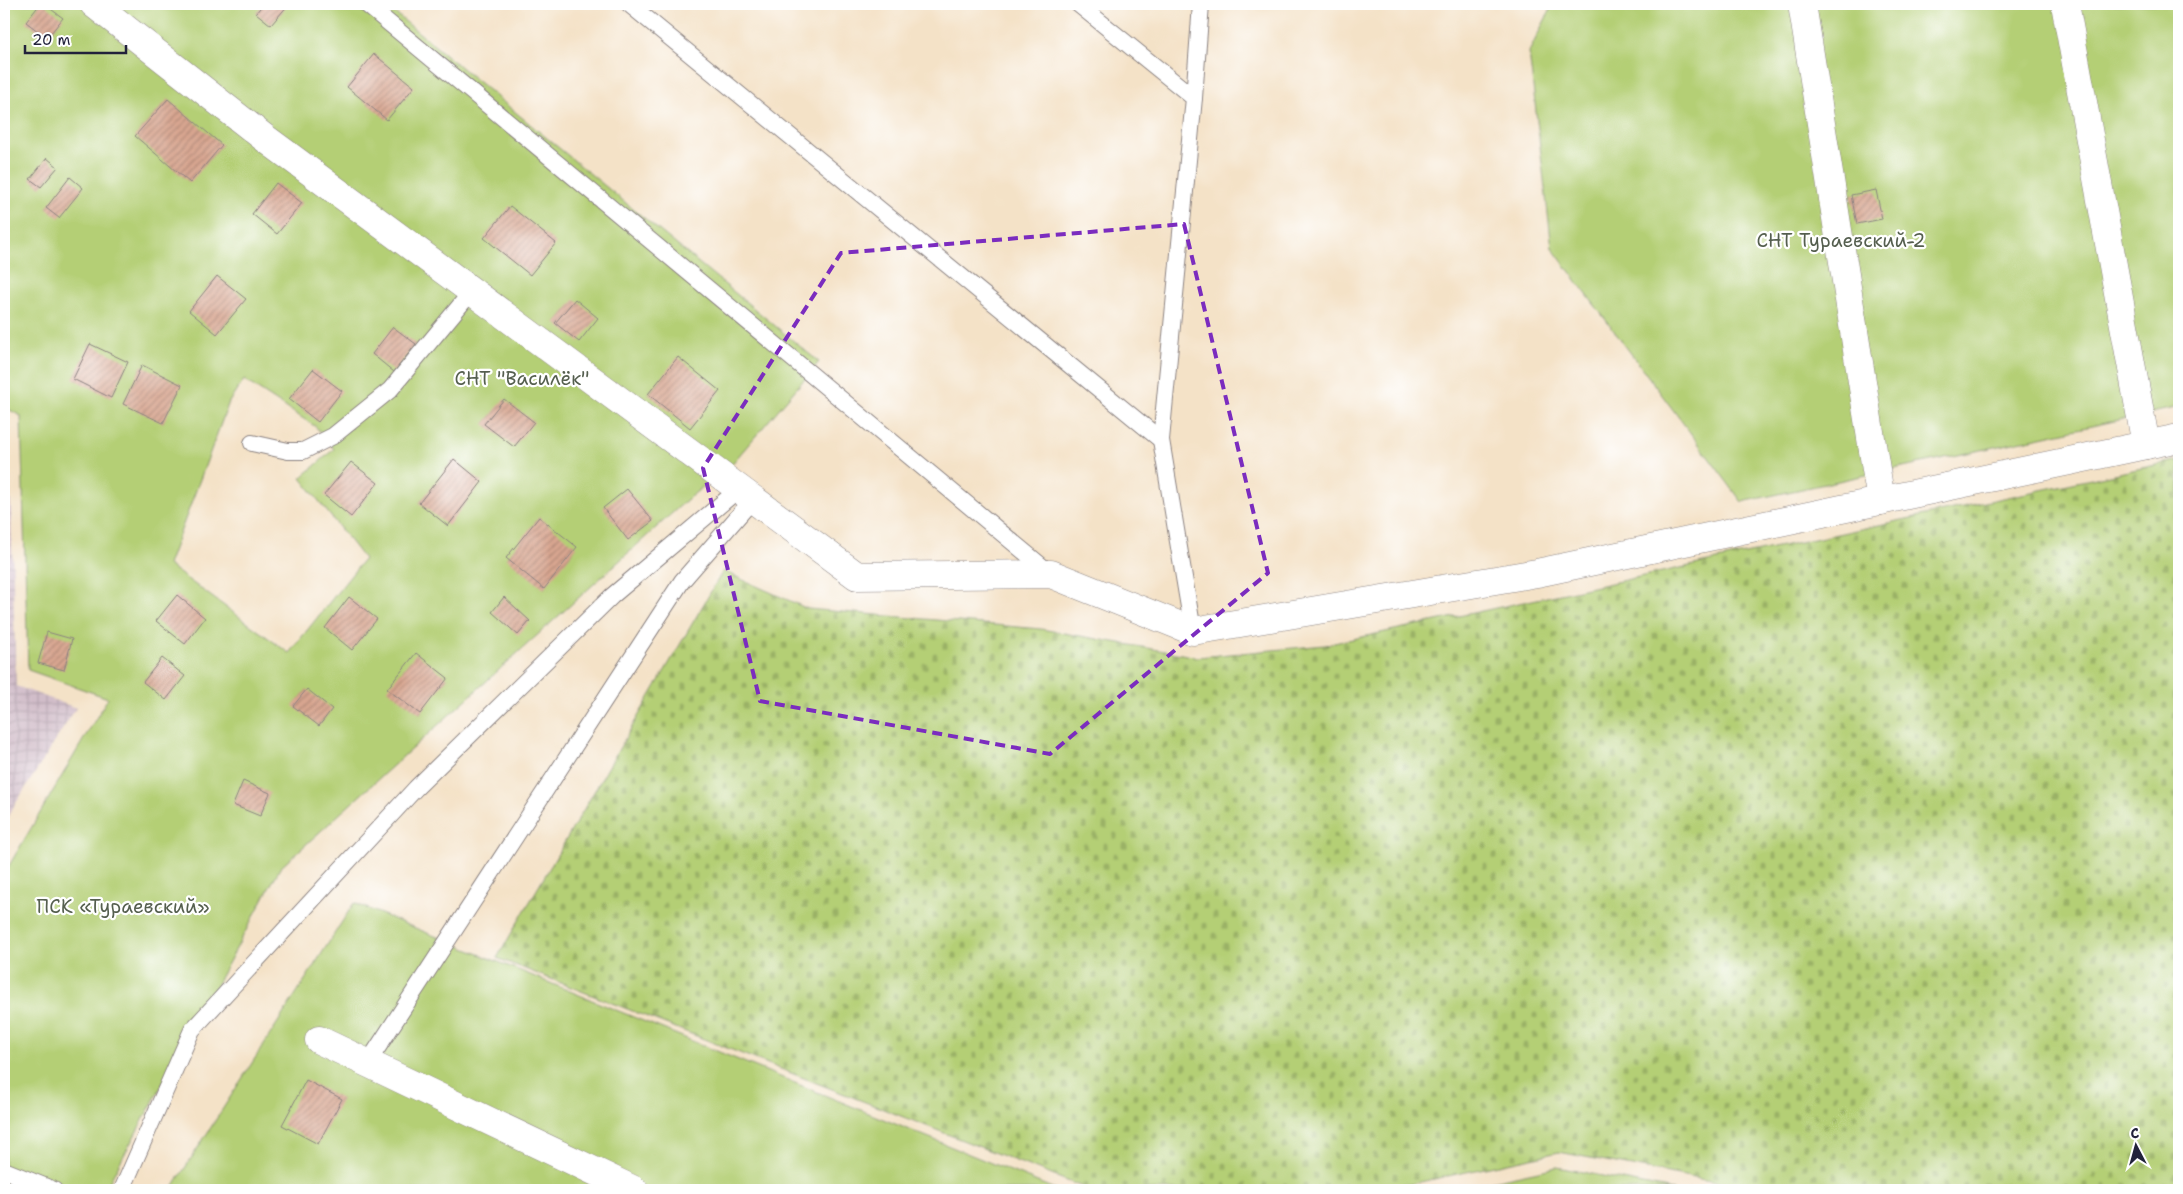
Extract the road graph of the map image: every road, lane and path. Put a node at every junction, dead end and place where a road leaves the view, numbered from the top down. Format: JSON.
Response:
{"nodes":[{"id":1,"x":94,"y":4,"type":"edge"},
{"id":2,"x":366,"y":4,"type":"edge"},
{"id":3,"x":629,"y":4,"type":"edge"},
{"id":4,"x":1078,"y":4,"type":"edge"},
{"id":5,"x":1201,"y":4,"type":"edge"},
{"id":6,"x":1802,"y":4,"type":"edge"},
{"id":7,"x":2065,"y":4,"type":"edge"},
{"id":8,"x":1194,"y":98,"type":"junction"},
{"id":9,"x":472,"y":291,"type":"junction"},
{"id":10,"x":2179,"y":438,"type":"edge"},
{"id":11,"x":1161,"y":440,"type":"junction"},
{"id":12,"x":252,"y":443,"type":"dead end"},
{"id":13,"x":2146,"y":445,"type":"junction"},
{"id":14,"x":746,"y":493,"type":"junction"},
{"id":15,"x":1881,"y":501,"type":"junction"},
{"id":16,"x":1051,"y":574,"type":"junction"},
{"id":17,"x":1193,"y":631,"type":"junction"},
{"id":18,"x":319,"y":1040,"type":"dead end"},
{"id":19,"x":367,"y":1064,"type":"junction"},
{"id":20,"x":4,"y":1170,"type":"edge"},
{"id":21,"x":54,"y":1190,"type":"edge"},
{"id":22,"x":122,"y":1190,"type":"edge"},
{"id":23,"x":634,"y":1190,"type":"edge"}],
"edges":[{"from":1,"to":9,"type":"street"},
{"from":2,"to":16,"type":"lane"},
{"from":3,"to":11,"type":"lane"},
{"from":4,"to":8,"type":"lane"},
{"from":5,"to":8,"type":"lane"},
{"from":6,"to":15,"type":"street"},
{"from":7,"to":13,"type":"street"},
{"from":8,"to":11,"type":"lane"},
{"from":9,"to":12,"type":"lane"},
{"from":9,"to":14,"type":"street"},
{"from":10,"to":13,"type":"street"},
{"from":11,"to":17,"type":"lane"},
{"from":13,"to":15,"type":"street"},
{"from":14,"to":16,"type":"street"},
{"from":14,"to":19,"type":"lane"},
{"from":14,"to":22,"type":"lane"},
{"from":15,"to":17,"type":"street"},
{"from":16,"to":17,"type":"street"},
{"from":18,"to":19,"type":"street"},
{"from":19,"to":23,"type":"street"},
{"from":20,"to":21,"type":"lane"}]}
